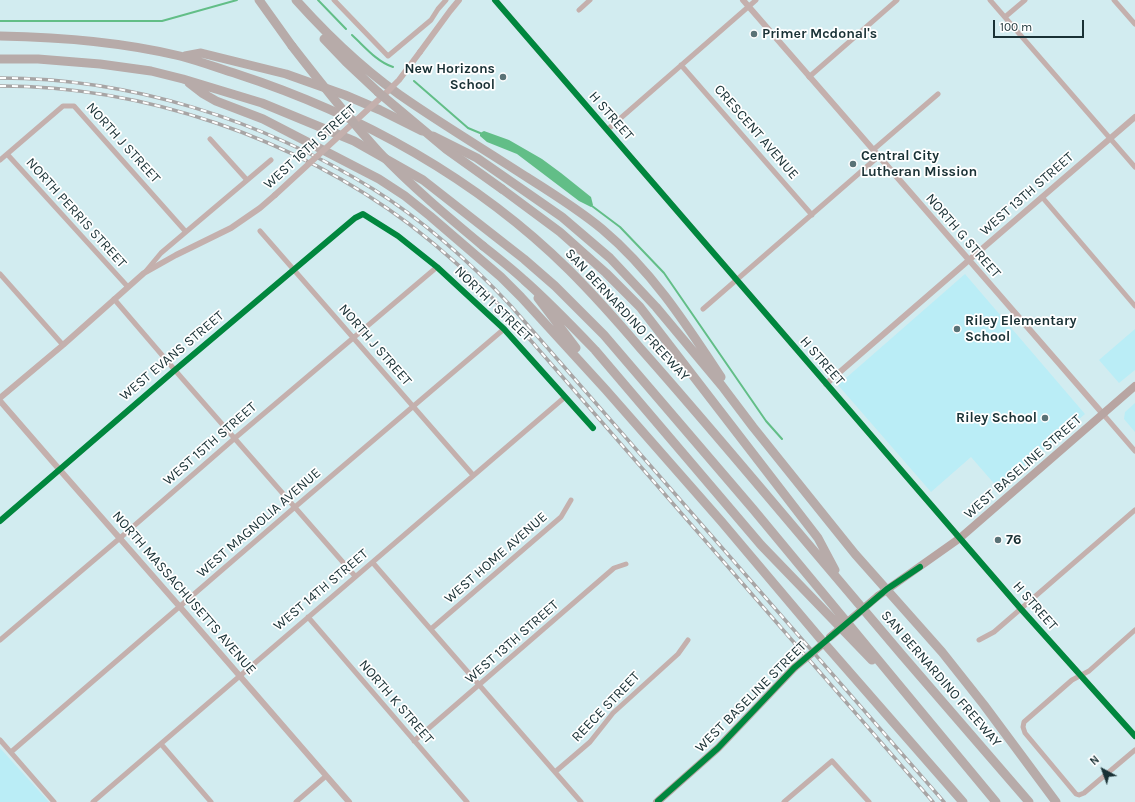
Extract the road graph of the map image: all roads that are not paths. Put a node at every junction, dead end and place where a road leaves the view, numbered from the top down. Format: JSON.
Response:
{"nodes":[{"id":1,"x":259,"y":0,"type":"edge"},
{"id":2,"x":288,"y":0,"type":"edge"},
{"id":3,"x":296,"y":0,"type":"edge"},
{"id":4,"x":334,"y":0,"type":"edge"},
{"id":5,"x":446,"y":0,"type":"edge"},
{"id":6,"x":459,"y":0,"type":"edge"},
{"id":7,"x":495,"y":0,"type":"edge"},
{"id":8,"x":590,"y":0,"type":"edge"},
{"id":9,"x":743,"y":0,"type":"edge"},
{"id":10,"x":756,"y":0,"type":"edge"},
{"id":11,"x":897,"y":0,"type":"edge"},
{"id":12,"x":990,"y":0,"type":"edge"},
{"id":13,"x":1025,"y":0,"type":"edge"},
{"id":14,"x":1114,"y":0,"type":"edge"},
{"id":15,"x":748,"y":6,"type":"junction"},
{"id":16,"x":579,"y":10,"type":"dead end"},
{"id":17,"x":1005,"y":17,"type":"junction"},
{"id":18,"x":1135,"y":24,"type":"edge"},
{"id":19,"x":0,"y":36,"type":"edge"},
{"id":20,"x":181,"y":56,"type":"junction"},
{"id":21,"x":0,"y":59,"type":"edge"},
{"id":22,"x":681,"y":65,"type":"junction"},
{"id":23,"x":809,"y":77,"type":"junction"},
{"id":24,"x":183,"y":79,"type":"junction"},
{"id":25,"x":938,"y":94,"type":"dead end"},
{"id":26,"x":1135,"y":117,"type":"edge"},
{"id":27,"x":607,"y":130,"type":"junction"},
{"id":28,"x":1110,"y":138,"type":"junction"},
{"id":29,"x":210,"y":139,"type":"dead end"},
{"id":30,"x":873,"y":150,"type":"junction"},
{"id":31,"x":7,"y":154,"type":"junction"},
{"id":32,"x":879,"y":156,"type":"junction"},
{"id":33,"x":0,"y":160,"type":"edge"},
{"id":34,"x":271,"y":160,"type":"dead end"},
{"id":35,"x":1135,"y":167,"type":"edge"},
{"id":36,"x":247,"y":180,"type":"junction"},
{"id":37,"x":1042,"y":197,"type":"junction"},
{"id":38,"x":363,"y":214,"type":"joint"},
{"id":39,"x":812,"y":215,"type":"junction"},
{"id":40,"x":260,"y":231,"type":"dead end"},
{"id":41,"x":186,"y":232,"type":"junction"},
{"id":42,"x":968,"y":260,"type":"junction"},
{"id":43,"x":437,"y":267,"type":"junction"},
{"id":44,"x":294,"y":269,"type":"junction"},
{"id":45,"x":144,"y":273,"type":"junction"},
{"id":46,"x":0,"y":274,"type":"edge"},
{"id":47,"x":524,"y":279,"type":"junction"},
{"id":48,"x":736,"y":280,"type":"junction"},
{"id":49,"x":128,"y":287,"type":"junction"},
{"id":50,"x":114,"y":299,"type":"junction"},
{"id":51,"x":1135,"y":306,"type":"edge"},
{"id":52,"x":703,"y":309,"type":"dead end"},
{"id":53,"x":504,"y":329,"type":"junction"},
{"id":54,"x":354,"y":338,"type":"junction"},
{"id":55,"x":63,"y":345,"type":"junction"},
{"id":56,"x":175,"y":370,"type":"junction"},
{"id":57,"x":826,"y":384,"type":"junction"},
{"id":58,"x":722,"y":386,"type":"junction"},
{"id":59,"x":1135,"y":386,"type":"edge"},
{"id":60,"x":606,"y":390,"type":"junction"},
{"id":61,"x":565,"y":397,"type":"junction"},
{"id":62,"x":0,"y":398,"type":"edge"},
{"id":63,"x":0,"y":401,"type":"edge"},
{"id":64,"x":414,"y":407,"type":"junction"},
{"id":65,"x":1103,"y":414,"type":"junction"},
{"id":66,"x":593,"y":428,"type":"dead end"},
{"id":67,"x":235,"y":438,"type":"junction"},
{"id":68,"x":1135,"y":451,"type":"edge"},
{"id":69,"x":59,"y":469,"type":"junction"},
{"id":70,"x":473,"y":475,"type":"junction"},
{"id":71,"x":571,"y":500,"type":"dead end"},
{"id":72,"x":295,"y":507,"type":"junction"},
{"id":73,"x":1135,"y":510,"type":"edge"},
{"id":74,"x":0,"y":521,"type":"edge"},
{"id":75,"x":120,"y":538,"type":"junction"},
{"id":76,"x":960,"y":538,"type":"junction"},
{"id":77,"x":373,"y":563,"type":"junction"},
{"id":78,"x":626,"y":564,"type":"dead end"},
{"id":79,"x":355,"y":576,"type":"junction"},
{"id":80,"x":844,"y":586,"type":"junction"},
{"id":81,"x":887,"y":589,"type":"junction"},
{"id":82,"x":180,"y":607,"type":"junction"},
{"id":83,"x":1021,"y":609,"type":"junction"},
{"id":84,"x":308,"y":617,"type":"junction"},
{"id":85,"x":431,"y":629,"type":"junction"},
{"id":86,"x":1135,"y":630,"type":"edge"},
{"id":87,"x":0,"y":640,"type":"edge"},
{"id":88,"x":688,"y":640,"type":"dead end"},
{"id":89,"x":979,"y":640,"type":"dead end"},
{"id":90,"x":824,"y":643,"type":"junction"},
{"id":91,"x":1080,"y":675,"type":"junction"},
{"id":92,"x":239,"y":676,"type":"junction"},
{"id":93,"x":480,"y":685,"type":"junction"},
{"id":94,"x":922,"y":712,"type":"junction"},
{"id":95,"x":1135,"y":736,"type":"edge"},
{"id":96,"x":0,"y":740,"type":"edge"},
{"id":97,"x":414,"y":741,"type":"junction"},
{"id":98,"x":161,"y":744,"type":"junction"},
{"id":99,"x":1135,"y":750,"type":"edge"},
{"id":100,"x":11,"y":752,"type":"junction"},
{"id":101,"x":555,"y":772,"type":"junction"},
{"id":102,"x":326,"y":776,"type":"junction"},
{"id":103,"x":54,"y":802,"type":"edge"},
{"id":104,"x":93,"y":802,"type":"edge"},
{"id":105,"x":211,"y":802,"type":"edge"},
{"id":106,"x":296,"y":802,"type":"edge"},
{"id":107,"x":349,"y":802,"type":"edge"},
{"id":108,"x":466,"y":802,"type":"edge"},
{"id":109,"x":581,"y":802,"type":"edge"},
{"id":110,"x":657,"y":802,"type":"edge"},
{"id":111,"x":784,"y":802,"type":"edge"},
{"id":112,"x":869,"y":802,"type":"edge"},
{"id":113,"x":963,"y":802,"type":"edge"},
{"id":114,"x":996,"y":802,"type":"edge"},
{"id":115,"x":1029,"y":802,"type":"edge"},
{"id":116,"x":1056,"y":802,"type":"edge"}],
"edges":[{"from":1,"to":47,"type":"highway","bridge":true},
{"from":2,"to":80,"type":"highway","bridge":true},
{"from":3,"to":58,"type":"highway"},
{"from":4,"to":5,"type":"street"},
{"from":6,"to":45,"type":"street","name":"WEST 16TH STREET","bridge":true},
{"from":7,"to":27,"type":"street","name":"H STREET"},
{"from":8,"to":16,"type":"street"},
{"from":9,"to":15,"type":"street","name":"NORTH G STREET"},
{"from":10,"to":15,"type":"street"},
{"from":11,"to":23,"type":"street"},
{"from":12,"to":17,"type":"street"},
{"from":13,"to":17,"type":"street"},
{"from":14,"to":18,"type":"street"},
{"from":15,"to":22,"type":"street"},
{"from":15,"to":23,"type":"street","name":"NORTH G STREET"},
{"from":17,"to":28,"type":"street"},
{"from":19,"to":20,"type":"highway","name":"SAN BERNARDINO FREEWAY"},
{"from":20,"to":58,"type":"highway"},
{"from":20,"to":80,"type":"highway","name":"SAN BERNARDINO FREEWAY"},
{"from":21,"to":24,"type":"highway"},
{"from":22,"to":27,"type":"street"},
{"from":22,"to":39,"type":"street","name":"CRESCENT AVENUE"},
{"from":23,"to":30,"type":"street","name":"NORTH G STREET"},
{"from":24,"to":60,"type":"highway"},
{"from":24,"to":94,"type":"highway"},
{"from":25,"to":30,"type":"street"},
{"from":26,"to":28,"type":"street","name":"WEST 13TH STREET"},
{"from":27,"to":48,"type":"street","name":"H STREET"},
{"from":28,"to":35,"type":"street"},
{"from":28,"to":37,"type":"street","name":"WEST 13TH STREET"},
{"from":29,"to":36,"type":"street"},
{"from":30,"to":32,"type":"street","name":"NORTH G STREET"},
{"from":31,"to":33,"type":"street"},
{"from":31,"to":41,"type":"street","name":"NORTH J STREET"},
{"from":31,"to":49,"type":"street","name":"NORTH PERRIS STREET"},
{"from":32,"to":39,"type":"street"},
{"from":32,"to":42,"type":"street","name":"NORTH G STREET"},
{"from":34,"to":36,"type":"street","name":"WEST 16TH STREET"},
{"from":36,"to":41,"type":"street","name":"WEST 16TH STREET"},
{"from":37,"to":42,"type":"street","name":"WEST 13TH STREET"},
{"from":37,"to":51,"type":"street"},
{"from":38,"to":43,"type":"street","name":"NORTH I STREET"},
{"from":38,"to":44,"type":"street","name":"WEST EVANS STREET"},
{"from":39,"to":48,"type":"street"},
{"from":40,"to":44,"type":"street","name":"NORTH J STREET"},
{"from":41,"to":45,"type":"street","name":"WEST 16TH STREET"},
{"from":42,"to":57,"type":"street","name":"WEST 13TH STREET"},
{"from":42,"to":65,"type":"street","name":"NORTH G STREET"},
{"from":43,"to":53,"type":"street","name":"NORTH I STREET"},
{"from":43,"to":54,"type":"street","name":"WEST 15TH STREET"},
{"from":44,"to":54,"type":"street","name":"NORTH J STREET"},
{"from":44,"to":56,"type":"street","name":"WEST EVANS STREET"},
{"from":45,"to":49,"type":"street","name":"WEST 16TH STREET"},
{"from":46,"to":55,"type":"street"},
{"from":47,"to":60,"type":"highway"},
{"from":47,"to":94,"type":"highway"},
{"from":48,"to":52,"type":"street"},
{"from":48,"to":57,"type":"street","name":"H STREET"},
{"from":49,"to":50,"type":"street","name":"WEST 16TH STREET"},
{"from":50,"to":55,"type":"street","name":"WEST 16TH STREET"},
{"from":50,"to":56,"type":"street"},
{"from":53,"to":61,"type":"street","name":"NORTH I STREET"},
{"from":53,"to":64,"type":"street","name":"WEST MAGNOLIA AVENUE"},
{"from":54,"to":64,"type":"street","name":"NORTH J STREET"},
{"from":54,"to":67,"type":"street","name":"WEST 15TH STREET"},
{"from":55,"to":62,"type":"street","name":"WEST 16TH STREET"},
{"from":56,"to":67,"type":"street"},
{"from":56,"to":69,"type":"street","name":"WEST EVANS STREET"},
{"from":57,"to":76,"type":"street","name":"H STREET"},
{"from":58,"to":81,"type":"highway"},
{"from":59,"to":65,"type":"main road","name":"WEST BASELINE STREET"},
{"from":60,"to":90,"type":"highway"},
{"from":61,"to":66,"type":"street","name":"NORTH I STREET"},
{"from":61,"to":70,"type":"street","name":"WEST 14TH STREET"},
{"from":63,"to":69,"type":"street","name":"NORTH MASSACHUSETTS AVENUE"},
{"from":64,"to":70,"type":"street","name":"NORTH J STREET"},
{"from":64,"to":72,"type":"street","name":"WEST MAGNOLIA AVENUE"},
{"from":65,"to":68,"type":"street","name":"NORTH G STREET"},
{"from":65,"to":76,"type":"main road","name":"WEST BASELINE STREET"},
{"from":67,"to":72,"type":"street"},
{"from":67,"to":75,"type":"street","name":"WEST 15TH STREET"},
{"from":69,"to":74,"type":"street","name":"WEST EVANS STREET"},
{"from":69,"to":75,"type":"street","name":"NORTH MASSACHUSETTS AVENUE"},
{"from":70,"to":77,"type":"street","name":"WEST 14TH STREET"},
{"from":71,"to":85,"type":"street","name":"WEST HOME AVENUE"},
{"from":72,"to":79,"type":"street"},
{"from":72,"to":82,"type":"street","name":"WEST MAGNOLIA AVENUE"},
{"from":73,"to":83,"type":"street"},
{"from":75,"to":82,"type":"street","name":"NORTH MASSACHUSETTS AVENUE"},
{"from":75,"to":87,"type":"street","name":"WEST 15TH STREET"},
{"from":76,"to":81,"type":"main road","name":"WEST BASELINE STREET"},
{"from":76,"to":83,"type":"street","name":"H STREET"},
{"from":77,"to":79,"type":"street","name":"WEST 14TH STREET"},
{"from":77,"to":85,"type":"street"},
{"from":78,"to":93,"type":"street","name":"WEST 13TH STREET"},
{"from":79,"to":84,"type":"street","name":"WEST 14TH STREET"},
{"from":80,"to":115,"type":"highway","name":"SAN BERNARDINO FREEWAY"},
{"from":81,"to":90,"type":"main road","name":"WEST BASELINE STREET","bridge":true},
{"from":81,"to":116,"type":"highway"},
{"from":82,"to":92,"type":"street","name":"NORTH MASSACHUSETTS AVENUE"},
{"from":82,"to":100,"type":"street","name":"WEST MAGNOLIA AVENUE"},
{"from":83,"to":89,"type":"street"},
{"from":83,"to":91,"type":"street","name":"H STREET"},
{"from":84,"to":92,"type":"street","name":"WEST 14TH STREET"},
{"from":84,"to":97,"type":"street","name":"NORTH K STREET"},
{"from":85,"to":93,"type":"street"},
{"from":86,"to":91,"type":"street"},
{"from":88,"to":101,"type":"street","name":"REECE STREET"},
{"from":90,"to":110,"type":"main road","name":"WEST BASELINE STREET","bridge":true},
{"from":90,"to":113,"type":"highway"},
{"from":91,"to":95,"type":"street","name":"H STREET"},
{"from":91,"to":99,"type":"street"},
{"from":92,"to":98,"type":"street","name":"WEST 14TH STREET"},
{"from":92,"to":102,"type":"street","name":"NORTH MASSACHUSETTS AVENUE"},
{"from":93,"to":97,"type":"street","name":"WEST 13TH STREET"},
{"from":93,"to":101,"type":"street"},
{"from":94,"to":114,"type":"highway"},
{"from":96,"to":100,"type":"street"},
{"from":97,"to":108,"type":"street","name":"NORTH K STREET"},
{"from":98,"to":104,"type":"street","name":"WEST 14TH STREET"},
{"from":98,"to":105,"type":"street"},
{"from":100,"to":103,"type":"street"},
{"from":101,"to":109,"type":"street"},
{"from":102,"to":106,"type":"street"},
{"from":102,"to":107,"type":"street","name":"NORTH MASSACHUSETTS AVENUE"},
{"from":111,"to":112,"type":"street"}]}
